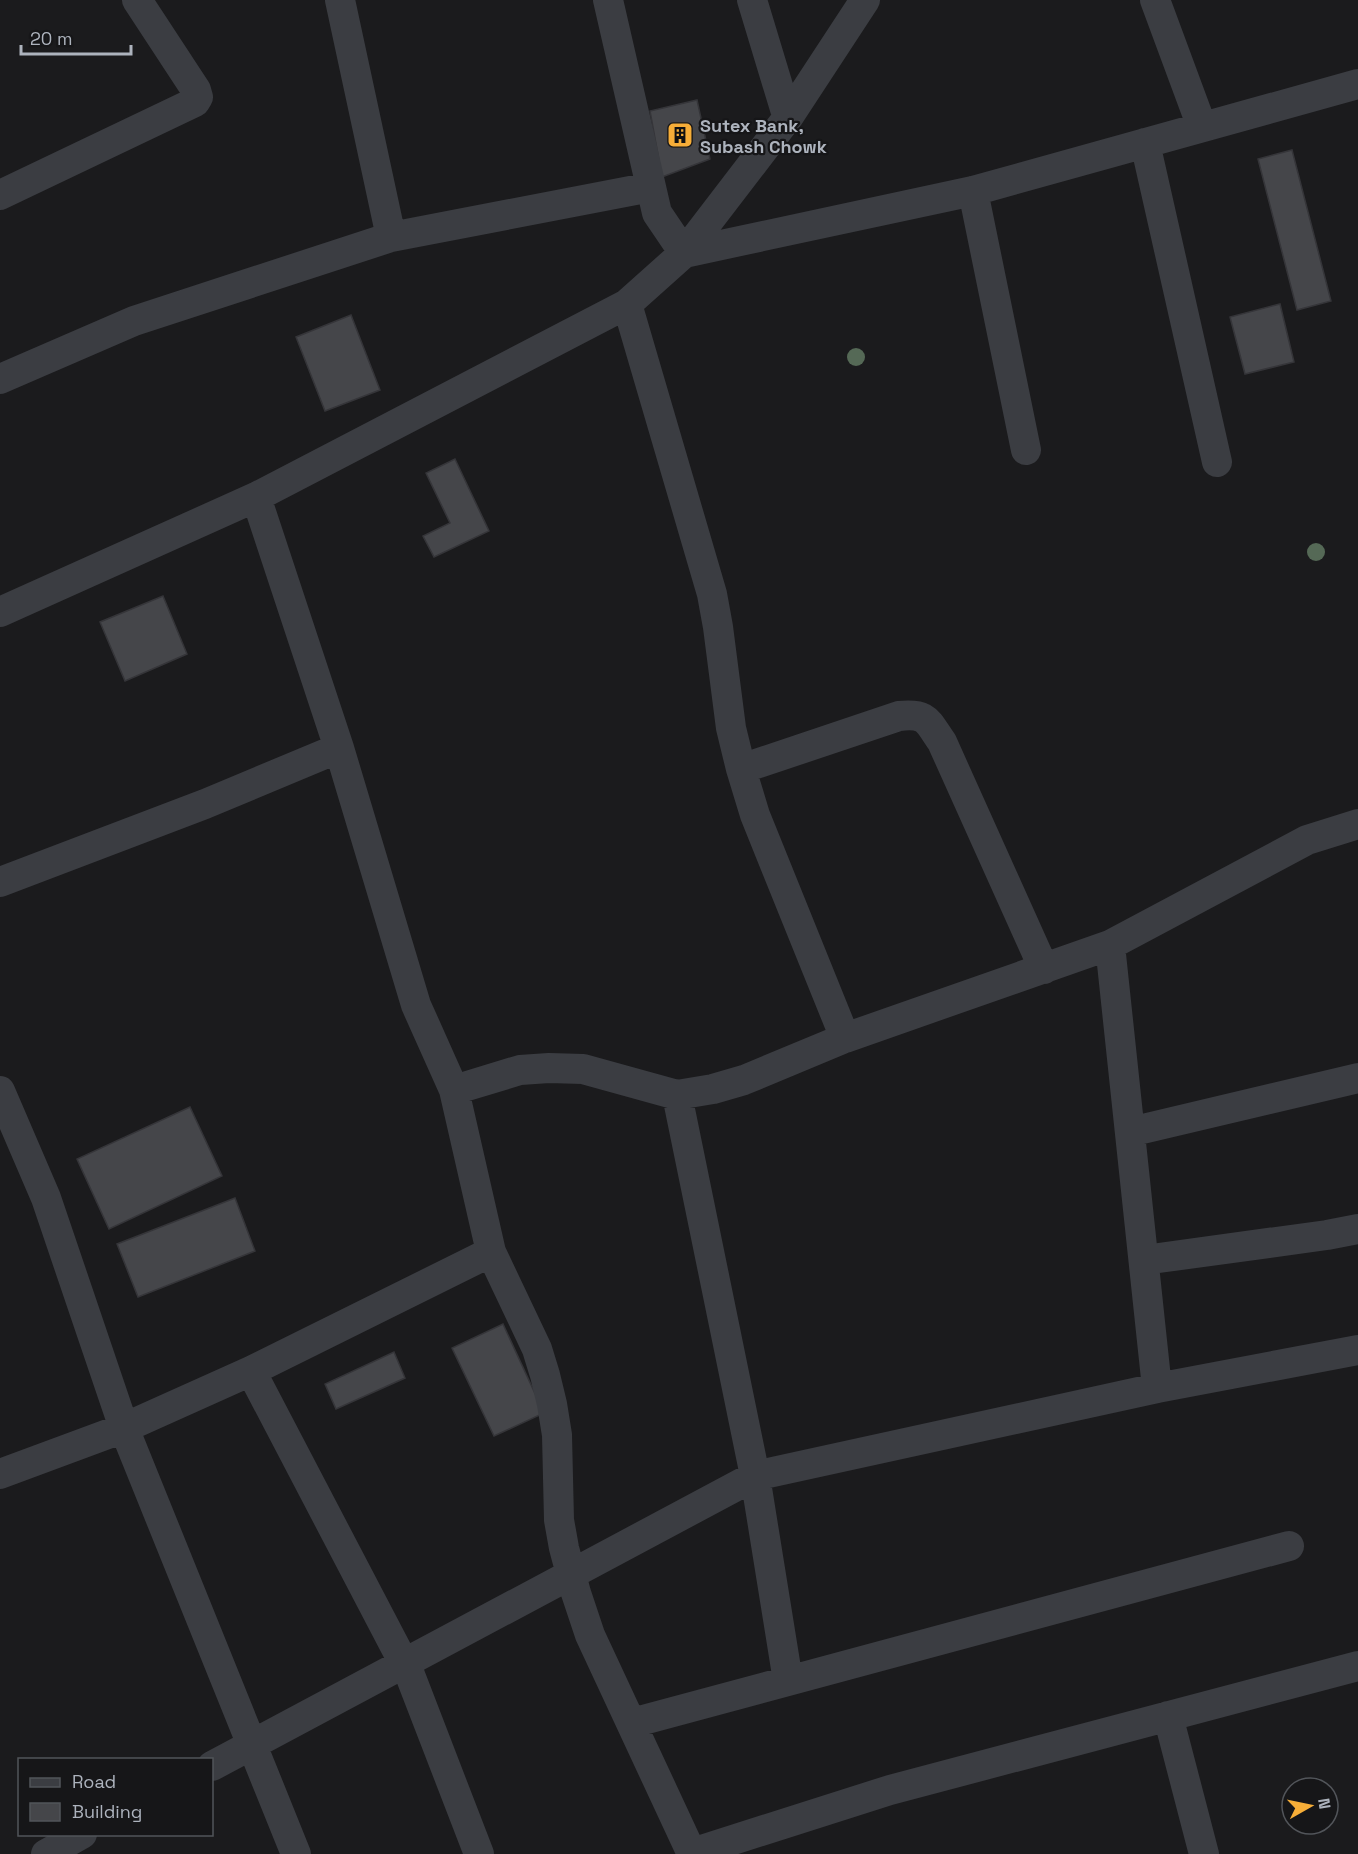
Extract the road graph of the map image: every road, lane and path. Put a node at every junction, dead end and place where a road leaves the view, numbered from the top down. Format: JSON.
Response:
{"nodes":[{"id":1,"x":137,"y":0,"type":"edge"},
{"id":2,"x":340,"y":0,"type":"edge"},
{"id":3,"x":608,"y":0,"type":"edge"},
{"id":4,"x":752,"y":0,"type":"edge"},
{"id":5,"x":865,"y":0,"type":"edge"},
{"id":6,"x":1155,"y":0,"type":"edge"},
{"id":7,"x":1358,"y":84,"type":"edge"},
{"id":8,"x":789,"y":116,"type":"junction"},
{"id":9,"x":1202,"y":127,"type":"junction"},
{"id":10,"x":1145,"y":143,"type":"junction"},
{"id":11,"x":651,"y":187,"type":"junction"},
{"id":12,"x":973,"y":191,"type":"junction"},
{"id":13,"x":0,"y":195,"type":"edge"},
{"id":14,"x":391,"y":237,"type":"junction"},
{"id":15,"x":684,"y":254,"type":"junction"},
{"id":16,"x":627,"y":304,"type":"junction"},
{"id":17,"x":0,"y":379,"type":"edge"},
{"id":18,"x":1026,"y":450,"type":"dead end"},
{"id":19,"x":1216,"y":462,"type":"dead end"},
{"id":20,"x":255,"y":497,"type":"junction"},
{"id":21,"x":0,"y":612,"type":"edge"},
{"id":22,"x":339,"y":748,"type":"junction"},
{"id":23,"x":741,"y":769,"type":"junction"},
{"id":24,"x":1358,"y":824,"type":"edge"},
{"id":25,"x":0,"y":882,"type":"edge"},
{"id":26,"x":1110,"y":945,"type":"junction"},
{"id":27,"x":1044,"y":969,"type":"junction"},
{"id":28,"x":845,"y":1038,"type":"junction"},
{"id":29,"x":1358,"y":1078,"type":"edge"},
{"id":30,"x":454,"y":1090,"type":"junction"},
{"id":31,"x":0,"y":1091,"type":"edge"},
{"id":32,"x":677,"y":1095,"type":"junction"},
{"id":33,"x":1130,"y":1132,"type":"junction"},
{"id":34,"x":1358,"y":1229,"type":"edge"},
{"id":35,"x":491,"y":1252,"type":"junction"},
{"id":36,"x":1144,"y":1260,"type":"junction"},
{"id":37,"x":1358,"y":1350,"type":"edge"},
{"id":38,"x":251,"y":1371,"type":"junction"},
{"id":39,"x":1157,"y":1388,"type":"junction"},
{"id":40,"x":124,"y":1428,"type":"junction"},
{"id":41,"x":0,"y":1474,"type":"edge"},
{"id":42,"x":755,"y":1476,"type":"junction"},
{"id":43,"x":1289,"y":1546,"type":"dead end"},
{"id":44,"x":571,"y":1574,"type":"junction"},
{"id":45,"x":403,"y":1663,"type":"junction"},
{"id":46,"x":1358,"y":1666,"type":"edge"},
{"id":47,"x":788,"y":1681,"type":"junction"},
{"id":48,"x":1168,"y":1716,"type":"junction"},
{"id":49,"x":632,"y":1723,"type":"junction"},
{"id":50,"x":252,"y":1744,"type":"junction"},
{"id":51,"x":213,"y":1765,"type":"edge"},
{"id":52,"x":78,"y":1836,"type":"edge"},
{"id":53,"x":692,"y":1853,"type":"edge"},
{"id":54,"x":46,"y":1854,"type":"edge"},
{"id":55,"x":296,"y":1854,"type":"edge"},
{"id":56,"x":479,"y":1854,"type":"edge"},
{"id":57,"x":1204,"y":1854,"type":"edge"}],
"edges":[{"from":1,"to":13,"type":"street"},
{"from":2,"to":14,"type":"street"},
{"from":3,"to":11,"type":"street"},
{"from":4,"to":8,"type":"street"},
{"from":5,"to":8,"type":"street"},
{"from":6,"to":9,"type":"street"},
{"from":7,"to":9,"type":"street"},
{"from":8,"to":15,"type":"street"},
{"from":9,"to":10,"type":"street"},
{"from":10,"to":12,"type":"street"},
{"from":10,"to":19,"type":"street"},
{"from":11,"to":14,"type":"street"},
{"from":11,"to":15,"type":"street"},
{"from":12,"to":15,"type":"street"},
{"from":12,"to":18,"type":"street"},
{"from":14,"to":17,"type":"street"},
{"from":15,"to":16,"type":"street"},
{"from":16,"to":20,"type":"street"},
{"from":16,"to":23,"type":"street"},
{"from":20,"to":21,"type":"street"},
{"from":20,"to":22,"type":"street"},
{"from":22,"to":25,"type":"street"},
{"from":22,"to":30,"type":"street"},
{"from":23,"to":27,"type":"street"},
{"from":23,"to":28,"type":"street"},
{"from":24,"to":26,"type":"street"},
{"from":26,"to":27,"type":"street"},
{"from":26,"to":33,"type":"street"},
{"from":27,"to":28,"type":"street"},
{"from":28,"to":32,"type":"street"},
{"from":29,"to":33,"type":"street"},
{"from":30,"to":32,"type":"street"},
{"from":30,"to":35,"type":"street"},
{"from":31,"to":40,"type":"street"},
{"from":32,"to":42,"type":"street"},
{"from":33,"to":36,"type":"street"},
{"from":34,"to":36,"type":"street"},
{"from":35,"to":38,"type":"street"},
{"from":35,"to":44,"type":"street"},
{"from":36,"to":39,"type":"street"},
{"from":37,"to":39,"type":"street"},
{"from":38,"to":40,"type":"street"},
{"from":38,"to":45,"type":"street"},
{"from":39,"to":42,"type":"street"},
{"from":40,"to":41,"type":"street"},
{"from":40,"to":50,"type":"street"},
{"from":42,"to":44,"type":"street"},
{"from":42,"to":47,"type":"street"},
{"from":43,"to":47,"type":"street"},
{"from":44,"to":45,"type":"street"},
{"from":44,"to":49,"type":"street"},
{"from":45,"to":50,"type":"street"},
{"from":45,"to":56,"type":"street"},
{"from":46,"to":48,"type":"street"},
{"from":47,"to":49,"type":"street"},
{"from":48,"to":53,"type":"street"},
{"from":48,"to":57,"type":"street"},
{"from":49,"to":53,"type":"street"},
{"from":50,"to":51,"type":"street"},
{"from":50,"to":55,"type":"street"},
{"from":52,"to":54,"type":"street"}]}
